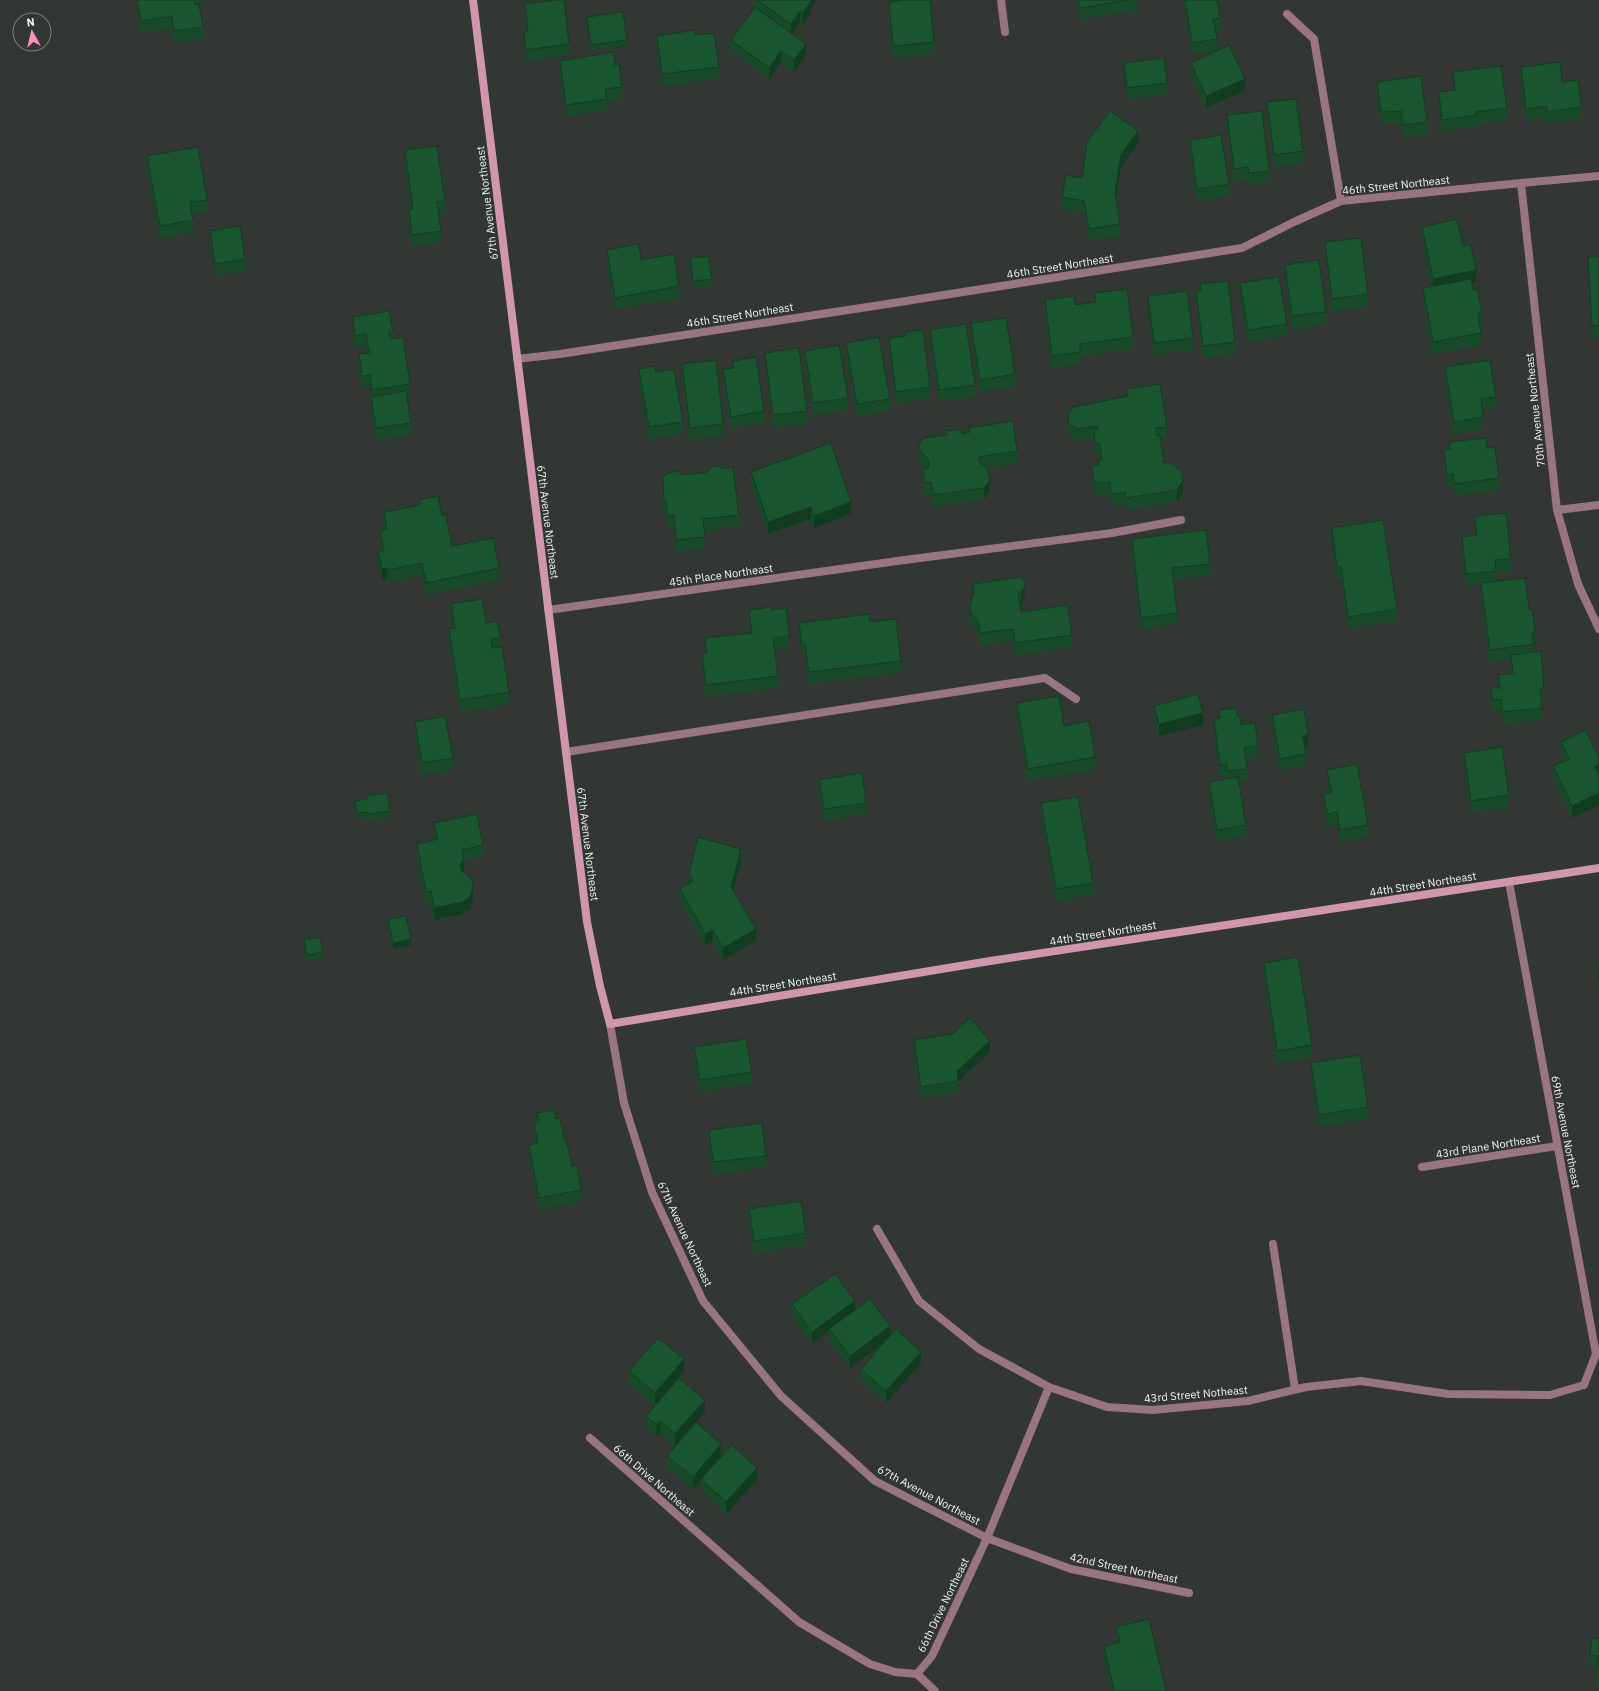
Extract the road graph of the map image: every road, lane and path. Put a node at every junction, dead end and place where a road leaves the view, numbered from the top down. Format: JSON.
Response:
{"nodes":[{"id":1,"x":472,"y":0,"type":"edge"},
{"id":2,"x":1001,"y":0,"type":"edge"},
{"id":3,"x":1287,"y":14,"type":"dead end"},
{"id":4,"x":1005,"y":32,"type":"dead end"},
{"id":5,"x":1599,"y":176,"type":"edge"},
{"id":6,"x":1521,"y":182,"type":"junction"},
{"id":7,"x":1341,"y":201,"type":"junction"},
{"id":8,"x":517,"y":359,"type":"junction"},
{"id":9,"x":1599,"y":505,"type":"edge"},
{"id":10,"x":1557,"y":510,"type":"junction"},
{"id":11,"x":1181,"y":520,"type":"dead end"},
{"id":12,"x":548,"y":610,"type":"junction"},
{"id":13,"x":1599,"y":629,"type":"edge"},
{"id":14,"x":1076,"y":699,"type":"dead end"},
{"id":15,"x":566,"y":752,"type":"junction"},
{"id":16,"x":1599,"y":868,"type":"edge"},
{"id":17,"x":1508,"y":882,"type":"junction"},
{"id":18,"x":610,"y":1024,"type":"junction"},
{"id":19,"x":1558,"y":1146,"type":"junction"},
{"id":20,"x":1422,"y":1167,"type":"dead end"},
{"id":21,"x":877,"y":1228,"type":"dead end"},
{"id":22,"x":1273,"y":1244,"type":"dead end"},
{"id":23,"x":1584,"y":1385,"type":"joint"},
{"id":24,"x":1049,"y":1387,"type":"junction"},
{"id":25,"x":1295,"y":1389,"type":"junction"},
{"id":26,"x":590,"y":1438,"type":"dead end"},
{"id":27,"x":987,"y":1538,"type":"junction"},
{"id":28,"x":1189,"y":1593,"type":"dead end"},
{"id":29,"x":917,"y":1674,"type":"junction"},
{"id":30,"x":935,"y":1691,"type":"edge"}],
"edges":[{"from":1,"to":8,"type":"street","name":"67th Avenue Northeast"},
{"from":2,"to":4,"type":"street"},
{"from":3,"to":7,"type":"street"},
{"from":5,"to":6,"type":"street","name":"46th Street Northeast"},
{"from":6,"to":7,"type":"street","name":"46th Street Northeast"},
{"from":6,"to":10,"type":"street","name":"70th Avenue Northeast"},
{"from":7,"to":8,"type":"street","name":"46th Street Northeast"},
{"from":8,"to":12,"type":"street","name":"67th Avenue Northeast"},
{"from":9,"to":10,"type":"street"},
{"from":10,"to":13,"type":"street","name":"70th Avenue Northeast"},
{"from":11,"to":12,"type":"street","name":"45th Place Northeast"},
{"from":12,"to":15,"type":"street","name":"67th Avenue Northeast"},
{"from":14,"to":15,"type":"street"},
{"from":15,"to":18,"type":"street","name":"67th Avenue Northeast"},
{"from":16,"to":17,"type":"street","name":"44th Street Northeast"},
{"from":17,"to":18,"type":"street","name":"44th Street Northeast"},
{"from":17,"to":19,"type":"street","name":"69th Avenue Northeast"},
{"from":18,"to":27,"type":"street","name":"67th Avenue Northeast"},
{"from":19,"to":20,"type":"street","name":"43rd Plane Northeast"},
{"from":19,"to":23,"type":"street","name":"69th Avenue Northeast"},
{"from":21,"to":24,"type":"street","name":"43rd Street Notheast"},
{"from":22,"to":25,"type":"street"},
{"from":23,"to":25,"type":"street","name":"43rd Street Notheast"},
{"from":24,"to":25,"type":"street","name":"43rd Street Notheast"},
{"from":24,"to":27,"type":"street","name":"66th Drive Northeast"},
{"from":26,"to":29,"type":"street","name":"66th Drive Northeast"},
{"from":27,"to":28,"type":"street","name":"42nd Street Northeast"},
{"from":27,"to":29,"type":"street","name":"66th Drive Northeast"},
{"from":29,"to":30,"type":"street"}]}
